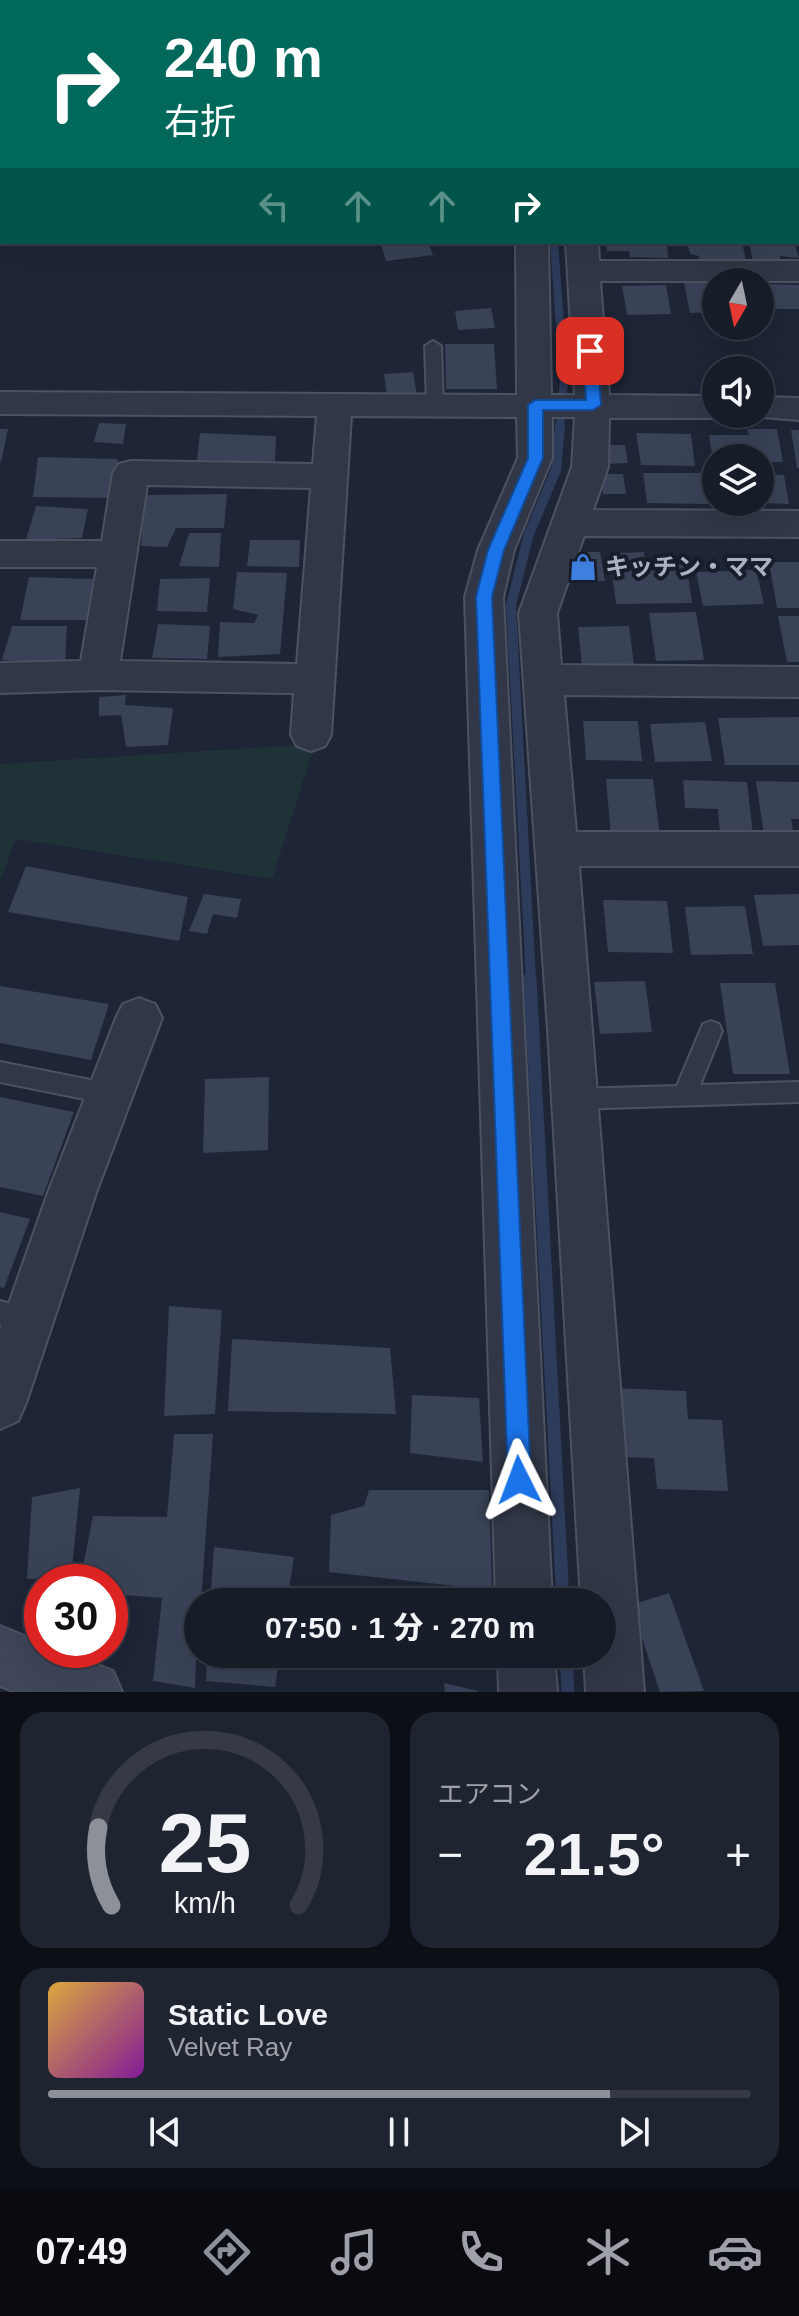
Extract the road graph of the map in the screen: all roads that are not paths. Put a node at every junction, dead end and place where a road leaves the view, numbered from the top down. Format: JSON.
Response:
{"nodes":[{"id":1,"x":532,"y":244,"type":"edge"},
{"id":2,"x":584,"y":256,"type":"edge"},
{"id":3,"x":799,"y":271,"type":"edge"},
{"id":4,"x":433,"y":346,"type":"dead end"},
{"id":5,"x":0,"y":403,"type":"edge"},
{"id":6,"x":335,"y":404,"type":"junction"},
{"id":7,"x":435,"y":404,"type":"junction"},
{"id":8,"x":535,"y":405,"type":"junction"},
{"id":9,"x":593,"y":405,"type":"junction"},
{"id":10,"x":702,"y":407,"type":"edge"},
{"id":11,"x":774,"y":408,"type":"edge"},
{"id":12,"x":799,"y":409,"type":"edge"},
{"id":13,"x":329,"y":476,"type":"junction"},
{"id":14,"x":569,"y":523,"type":"junction"},
{"id":15,"x":799,"y":524,"type":"edge"},
{"id":16,"x":0,"y":554,"type":"edge"},
{"id":17,"x":118,"y":554,"type":"junction"},
{"id":18,"x":98,"y":675,"type":"junction"},
{"id":19,"x":0,"y":678,"type":"edge"},
{"id":20,"x":315,"y":679,"type":"junction"},
{"id":21,"x":543,"y":680,"type":"junction"},
{"id":22,"x":799,"y":682,"type":"edge"},
{"id":23,"x":311,"y":735,"type":"dead end"},
{"id":24,"x":558,"y":849,"type":"junction"},
{"id":25,"x":799,"y":849,"type":"edge"},
{"id":26,"x":139,"y":1018,"type":"dead end"},
{"id":27,"x":711,"y":1031,"type":"dead end"},
{"id":28,"x":0,"y":1072,"type":"edge"},
{"id":29,"x":799,"y":1092,"type":"edge"},
{"id":30,"x":110,"y":1094,"type":"junction"},
{"id":31,"x":684,"y":1096,"type":"junction"},
{"id":32,"x":576,"y":1099,"type":"junction"},
{"id":33,"x":14,"y":1316,"type":"edge"},
{"id":34,"x":0,"y":1403,"type":"edge"},
{"id":35,"x":523,"y":1588,"type":"edge"},
{"id":36,"x":0,"y":1656,"type":"edge"},
{"id":37,"x":527,"y":1668,"type":"edge"},
{"id":38,"x":92,"y":1692,"type":"edge"},
{"id":39,"x":528,"y":1692,"type":"edge"},
{"id":40,"x":615,"y":1692,"type":"edge"}],
"edges":[{"from":1,"to":8,"type":"street"},
{"from":2,"to":3,"type":"street"},
{"from":2,"to":9,"type":"street"},
{"from":4,"to":7,"type":"lane"},
{"from":5,"to":6,"type":"street"},
{"from":6,"to":7,"type":"street"},
{"from":6,"to":13,"type":"street"},
{"from":7,"to":8,"type":"street"},
{"from":8,"to":9,"type":"street"},
{"from":8,"to":35,"type":"street"},
{"from":9,"to":10,"type":"street"},
{"from":9,"to":14,"type":"street"},
{"from":11,"to":12,"type":"street"},
{"from":13,"to":17,"type":"street"},
{"from":13,"to":20,"type":"street"},
{"from":14,"to":15,"type":"street"},
{"from":14,"to":21,"type":"street"},
{"from":16,"to":17,"type":"street"},
{"from":17,"to":18,"type":"street"},
{"from":18,"to":19,"type":"street"},
{"from":18,"to":20,"type":"street"},
{"from":20,"to":23,"type":"street"},
{"from":21,"to":22,"type":"street"},
{"from":21,"to":24,"type":"street"},
{"from":24,"to":25,"type":"street"},
{"from":24,"to":32,"type":"street"},
{"from":26,"to":30,"type":"street"},
{"from":27,"to":31,"type":"lane"},
{"from":28,"to":30,"type":"lane"},
{"from":29,"to":31,"type":"lane"},
{"from":30,"to":33,"type":"street"},
{"from":31,"to":32,"type":"lane"},
{"from":32,"to":40,"type":"street"},
{"from":33,"to":34,"type":"street"},
{"from":36,"to":38,"type":"main road"},
{"from":37,"to":39,"type":"street"}]}
